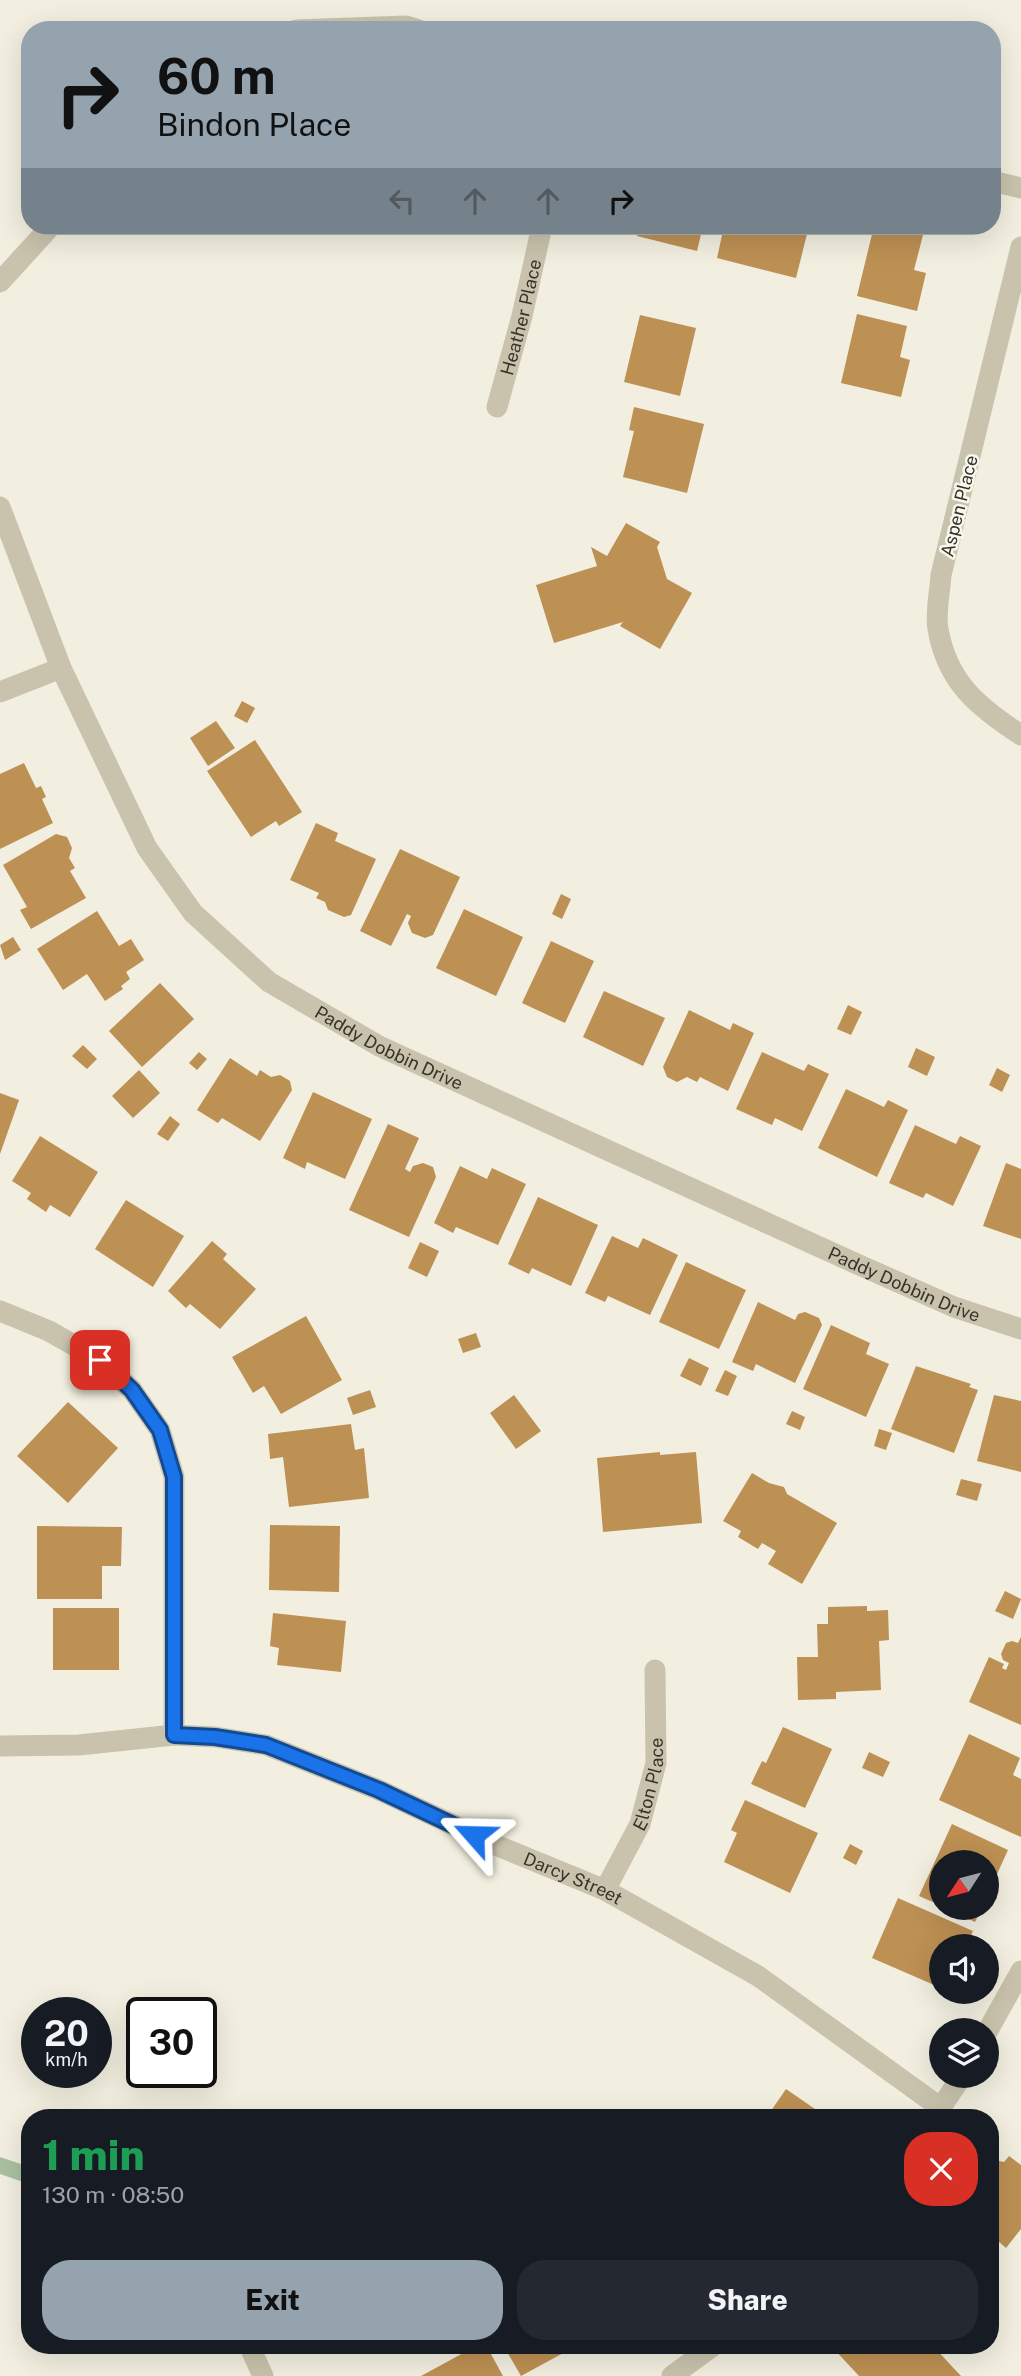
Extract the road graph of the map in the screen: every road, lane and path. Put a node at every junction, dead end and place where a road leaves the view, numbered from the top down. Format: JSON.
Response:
{"nodes":[{"id":1,"x":1001,"y":183,"type":"edge"},
{"id":2,"x":1021,"y":188,"type":"edge"},
{"id":3,"x":43,"y":235,"type":"edge"},
{"id":4,"x":540,"y":235,"type":"edge"},
{"id":5,"x":1021,"y":247,"type":"edge"},
{"id":6,"x":0,"y":282,"type":"edge"},
{"id":7,"x":497,"y":407,"type":"dead end"},
{"id":8,"x":0,"y":507,"type":"edge"},
{"id":9,"x":61,"y":668,"type":"junction"},
{"id":10,"x":0,"y":692,"type":"edge"},
{"id":11,"x":1021,"y":735,"type":"edge"},
{"id":12,"x":0,"y":1311,"type":"edge"},
{"id":13,"x":1021,"y":1329,"type":"edge"},
{"id":14,"x":655,"y":1670,"type":"dead end"},
{"id":15,"x":174,"y":1735,"type":"junction"},
{"id":16,"x":0,"y":1746,"type":"edge"},
{"id":17,"x":605,"y":1891,"type":"junction"},
{"id":18,"x":1021,"y":1971,"type":"edge"},
{"id":19,"x":995,"y":2018,"type":"edge"},
{"id":20,"x":954,"y":2088,"type":"edge"},
{"id":21,"x":933,"y":2109,"type":"edge"},
{"id":22,"x":941,"y":2109,"type":"edge"},
{"id":23,"x":253,"y":2354,"type":"edge"},
{"id":24,"x":702,"y":2354,"type":"edge"},
{"id":25,"x":262,"y":2376,"type":"edge"},
{"id":26,"x":672,"y":2376,"type":"edge"}],
"edges":[{"from":1,"to":2,"type":"street"},
{"from":3,"to":6,"type":"street"},
{"from":4,"to":7,"type":"street","name":"Heather Place"},
{"from":5,"to":11,"type":"street","name":"Aspen Place"},
{"from":8,"to":9,"type":"street","name":"Paddy Dobbin Drive"},
{"from":9,"to":10,"type":"street"},
{"from":9,"to":13,"type":"street","name":"Paddy Dobbin Drive"},
{"from":12,"to":15,"type":"street"},
{"from":14,"to":17,"type":"street","name":"Elton Place"},
{"from":15,"to":16,"type":"street","name":"Darcy Street"},
{"from":15,"to":17,"type":"street","name":"Darcy Street"},
{"from":17,"to":21,"type":"street","name":"Darcy Street"},
{"from":18,"to":19,"type":"street"},
{"from":20,"to":22,"type":"street"},
{"from":23,"to":25,"type":"street"},
{"from":24,"to":26,"type":"street"}]}
